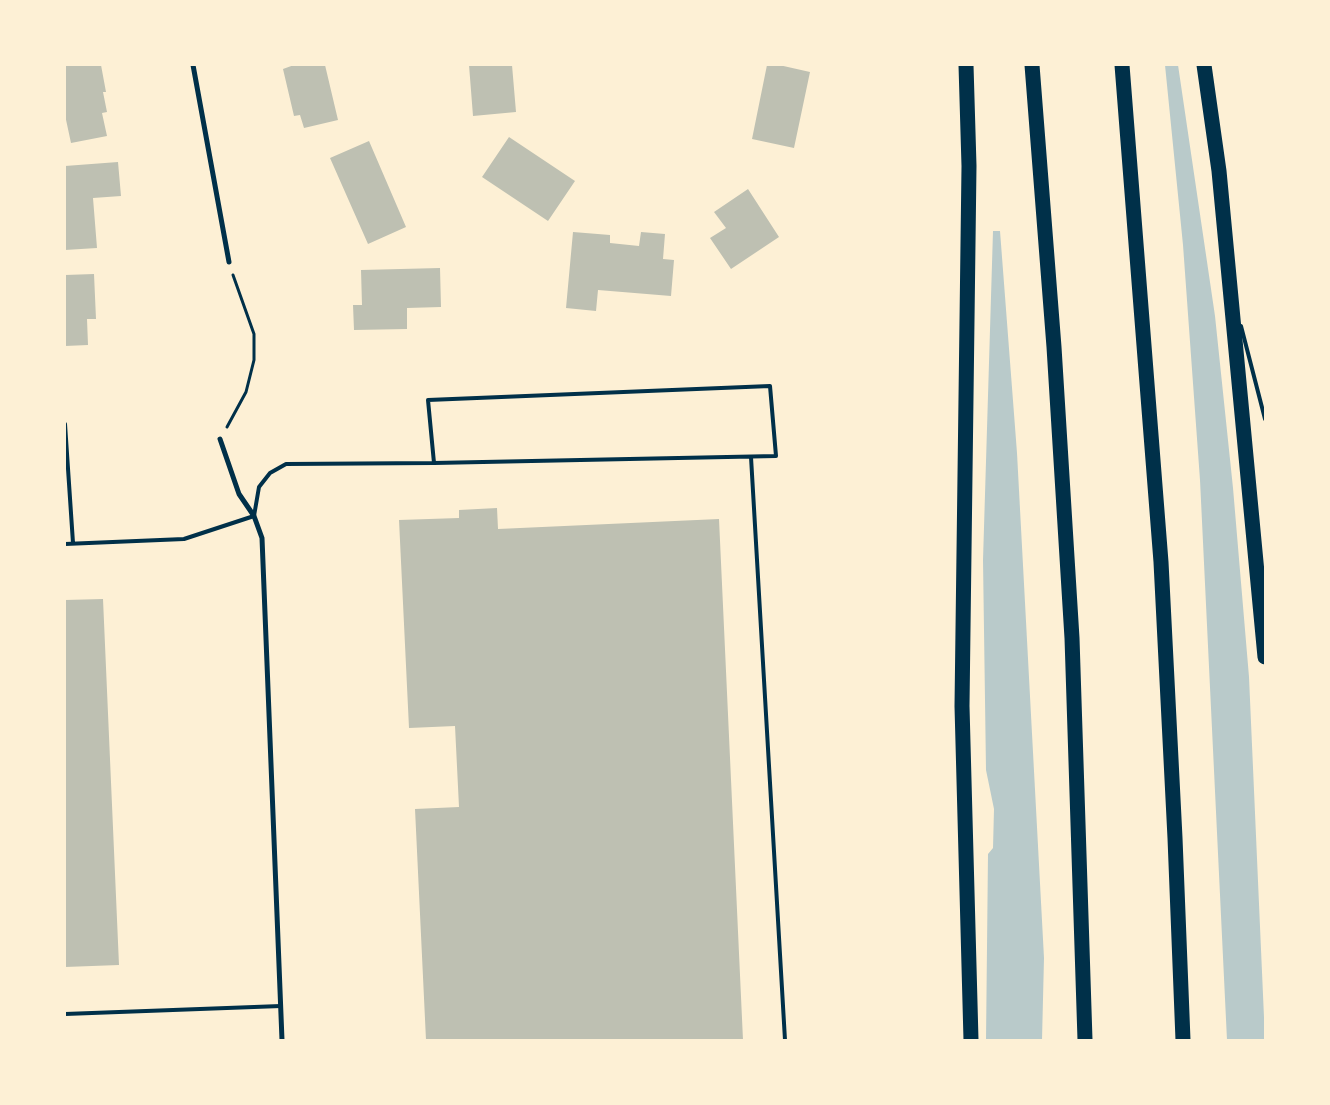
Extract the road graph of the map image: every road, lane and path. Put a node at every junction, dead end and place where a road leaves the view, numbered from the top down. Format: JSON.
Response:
{"nodes":[{"id":1,"x":193,"y":65,"type":"edge"},
{"id":2,"x":966,"y":65,"type":"edge"},
{"id":3,"x":1032,"y":65,"type":"edge"},
{"id":4,"x":1122,"y":65,"type":"edge"},
{"id":5,"x":1204,"y":65,"type":"edge"},
{"id":6,"x":229,"y":262,"type":"joint"},
{"id":7,"x":1230,"y":283,"type":"junction"},
{"id":8,"x":1265,"y":419,"type":"edge"},
{"id":9,"x":65,"y":424,"type":"edge"},
{"id":10,"x":220,"y":439,"type":"joint"},
{"id":11,"x":751,"y":457,"type":"junction"},
{"id":12,"x":434,"y":463,"type":"junction"},
{"id":13,"x":254,"y":516,"type":"junction"},
{"id":14,"x":73,"y":543,"type":"junction"},
{"id":15,"x":65,"y":544,"type":"edge"},
{"id":16,"x":1265,"y":657,"type":"edge"},
{"id":17,"x":280,"y":1006,"type":"junction"},
{"id":18,"x":65,"y":1014,"type":"edge"},
{"id":19,"x":282,"y":1040,"type":"edge"},
{"id":20,"x":785,"y":1040,"type":"edge"},
{"id":21,"x":971,"y":1040,"type":"edge"},
{"id":22,"x":1085,"y":1040,"type":"edge"},
{"id":23,"x":1183,"y":1040,"type":"edge"}],
"edges":[{"from":1,"to":6,"type":"street"},
{"from":2,"to":21,"type":"highway"},
{"from":3,"to":22,"type":"highway"},
{"from":4,"to":23,"type":"highway"},
{"from":5,"to":7,"type":"highway"},
{"from":6,"to":10,"type":"path"},
{"from":7,"to":8,"type":"lane"},
{"from":7,"to":16,"type":"highway"},
{"from":9,"to":14,"type":"lane"},
{"from":10,"to":13,"type":"street"},
{"from":11,"to":12,"type":"lane"},
{"from":11,"to":12,"type":"lane"},
{"from":11,"to":20,"type":"lane"},
{"from":12,"to":13,"type":"lane"},
{"from":13,"to":14,"type":"lane"},
{"from":13,"to":17,"type":"street"},
{"from":14,"to":15,"type":"lane"},
{"from":17,"to":18,"type":"lane"},
{"from":17,"to":19,"type":"street"}]}
